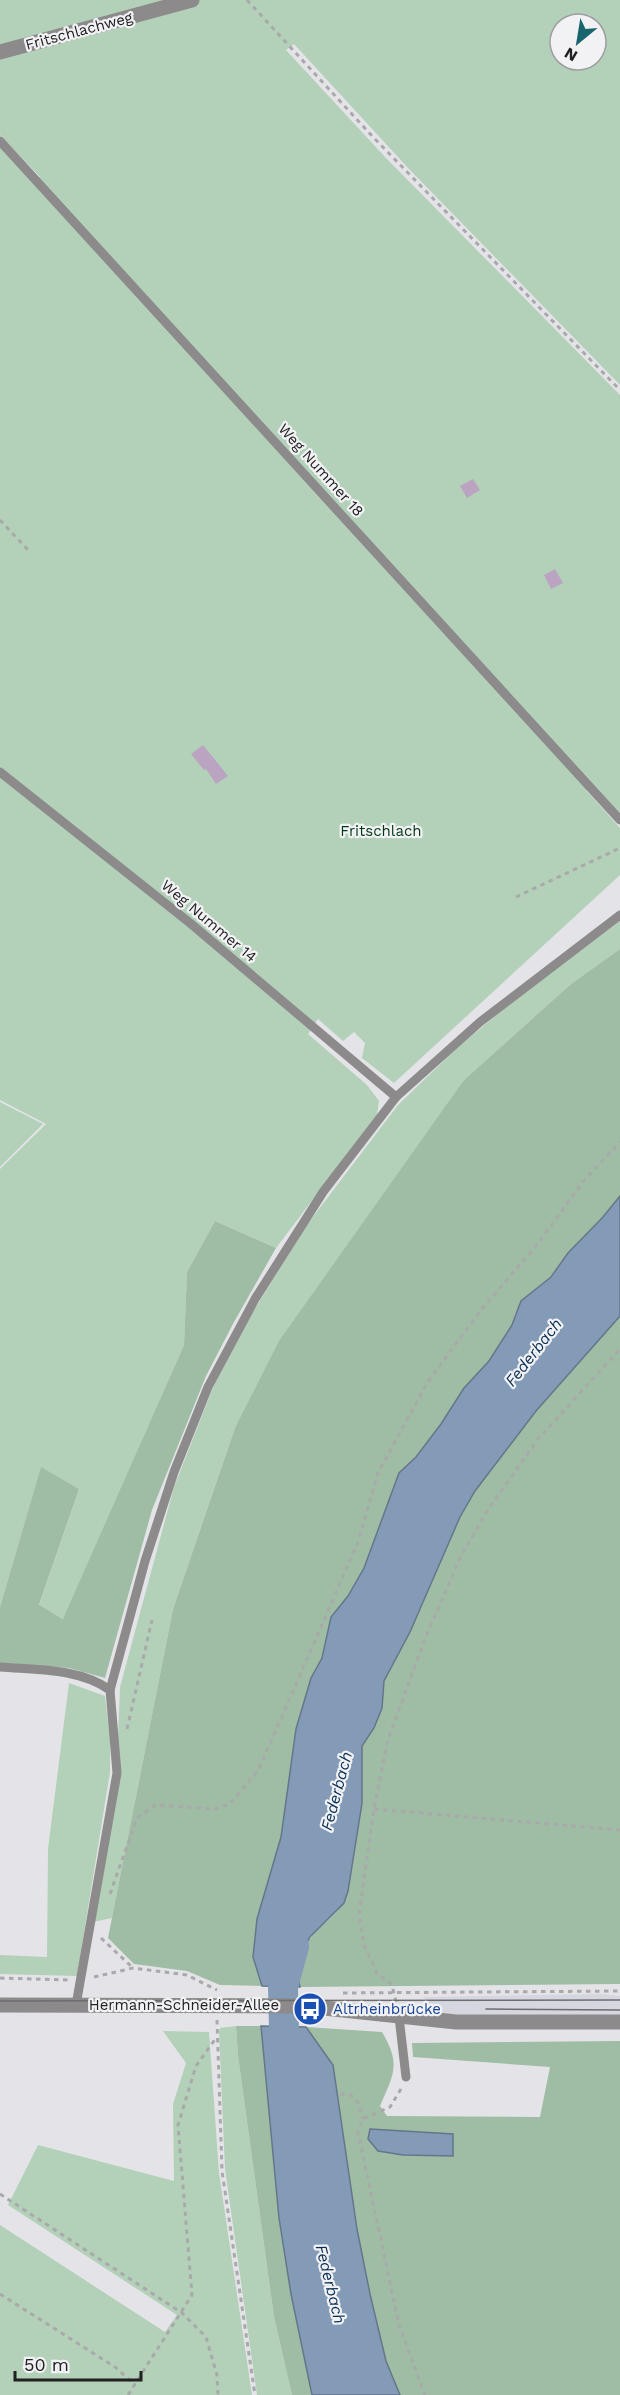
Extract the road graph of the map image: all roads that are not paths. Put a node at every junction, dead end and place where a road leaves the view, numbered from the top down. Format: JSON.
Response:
{"nodes":[{"id":1,"x":192,"y":0,"type":"edge"},
{"id":2,"x":0,"y":52,"type":"edge"},
{"id":3,"x":0,"y":141,"type":"edge"},
{"id":4,"x":0,"y":772,"type":"edge"},
{"id":5,"x":620,"y":820,"type":"edge"},
{"id":6,"x":620,"y":915,"type":"edge"},
{"id":7,"x":396,"y":1097,"type":"junction"},
{"id":8,"x":0,"y":1667,"type":"edge"},
{"id":9,"x":110,"y":1690,"type":"junction"},
{"id":10,"x":0,"y":2005,"type":"edge"},
{"id":11,"x":76,"y":2005,"type":"junction"},
{"id":12,"x":399,"y":2017,"type":"junction"},
{"id":13,"x":620,"y":2022,"type":"edge"},
{"id":14,"x":406,"y":2078,"type":"road end"}],
"edges":[{"from":1,"to":2,"type":"street","name":"Fritschlachweg"},
{"from":3,"to":5,"type":"lane","name":"Weg Nummer 18"},
{"from":4,"to":7,"type":"lane","name":"Weg Nummer 14"},
{"from":6,"to":7,"type":"lane"},
{"from":7,"to":9,"type":"lane"},
{"from":8,"to":9,"type":"lane"},
{"from":9,"to":11,"type":"lane"},
{"from":10,"to":11,"type":"street","name":"Hermann-Schneider-Allee"},
{"from":11,"to":12,"type":"street","name":"Hermann-Schneider-Allee"},
{"from":12,"to":13,"type":"street","name":"Hermann-Schneider-Allee"},
{"from":12,"to":14,"type":"lane"}]}
